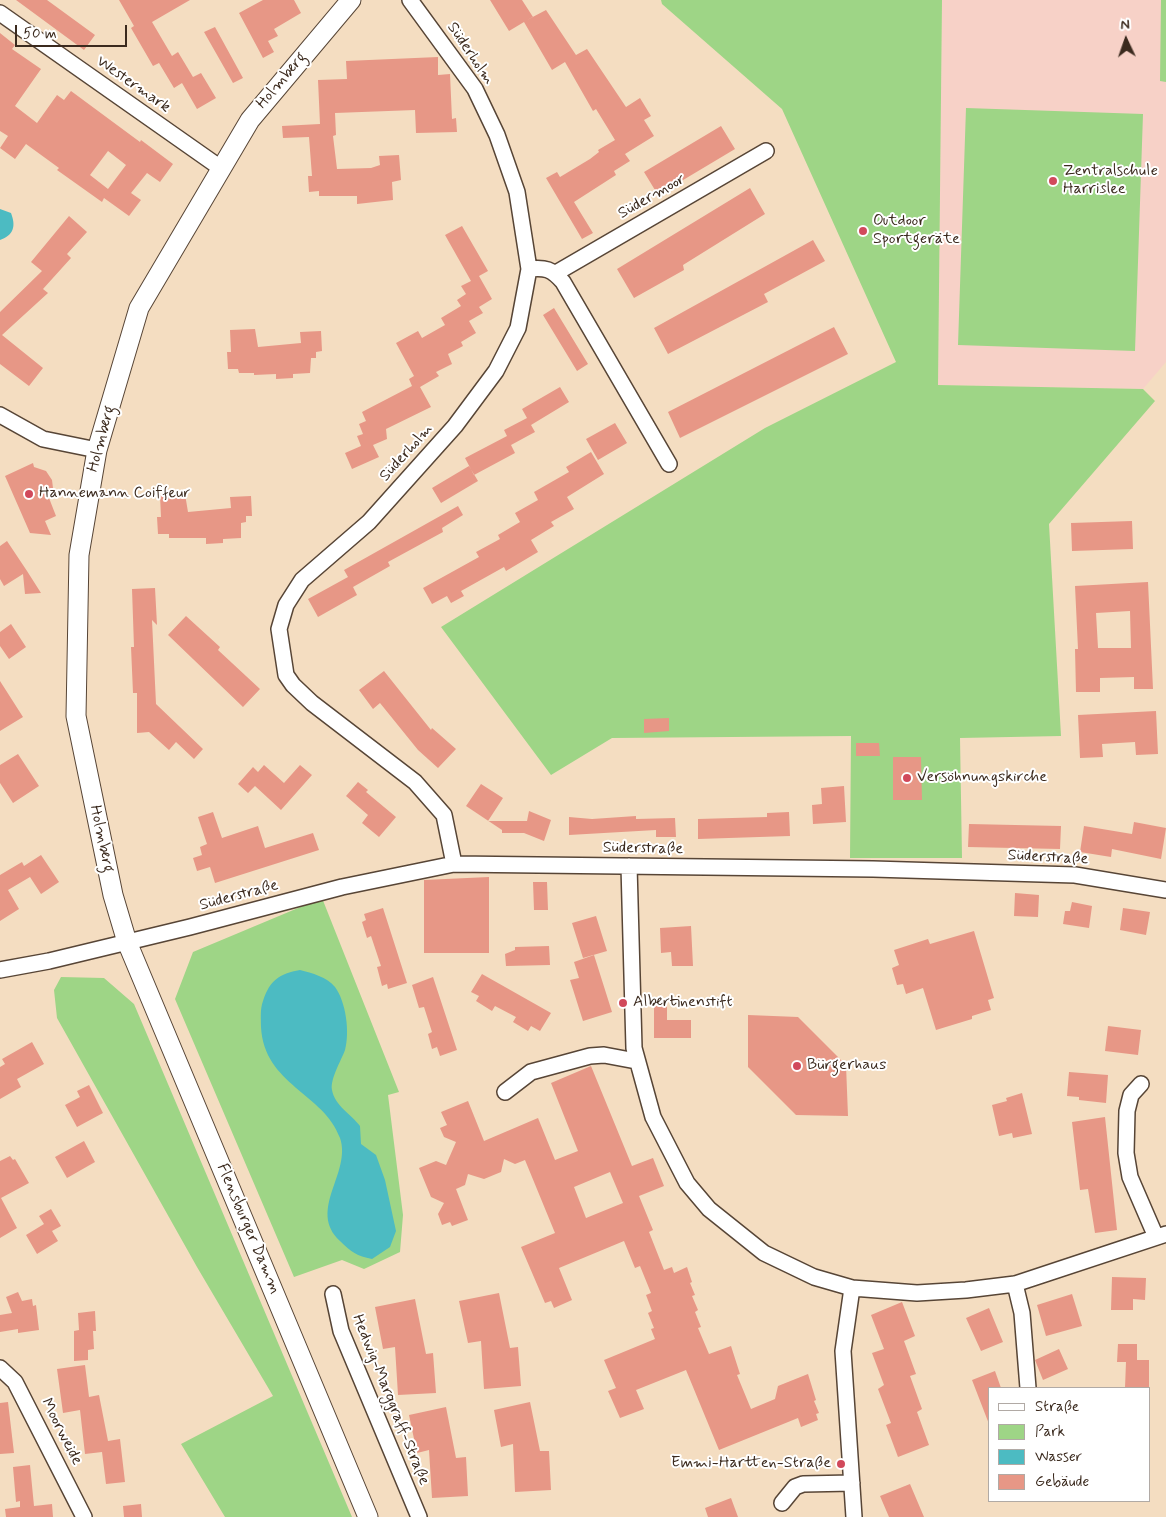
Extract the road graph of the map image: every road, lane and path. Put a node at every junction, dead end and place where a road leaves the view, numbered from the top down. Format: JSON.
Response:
{"nodes":[{"id":1,"x":351,"y":0,"type":"edge"},
{"id":2,"x":410,"y":0,"type":"edge"},
{"id":3,"x":0,"y":14,"type":"edge"},
{"id":4,"x":766,"y":151,"type":"dead end"},
{"id":5,"x":222,"y":169,"type":"junction"},
{"id":6,"x":529,"y":269,"type":"junction"},
{"id":7,"x":556,"y":273,"type":"junction"},
{"id":8,"x":0,"y":415,"type":"edge"},
{"id":9,"x":97,"y":450,"type":"junction"},
{"id":10,"x":669,"y":464,"type":"dead end"},
{"id":11,"x":454,"y":864,"type":"junction"},
{"id":12,"x":629,"y":866,"type":"junction"},
{"id":13,"x":1166,"y":890,"type":"edge"},
{"id":14,"x":127,"y":942,"type":"junction"},
{"id":15,"x":0,"y":970,"type":"edge"},
{"id":16,"x":636,"y":1061,"type":"junction"},
{"id":17,"x":1141,"y":1084,"type":"dead end"},
{"id":18,"x":505,"y":1092,"type":"dead end"},
{"id":19,"x":1161,"y":1236,"type":"edge"},
{"id":20,"x":1015,"y":1284,"type":"junction"},
{"id":21,"x":852,"y":1288,"type":"junction"},
{"id":22,"x":333,"y":1294,"type":"dead end"},
{"id":23,"x":0,"y":1368,"type":"edge"},
{"id":24,"x":1028,"y":1387,"type":"edge"},
{"id":25,"x":852,"y":1482,"type":"junction"},
{"id":26,"x":782,"y":1504,"type":"dead end"},
{"id":27,"x":84,"y":1517,"type":"edge"},
{"id":28,"x":368,"y":1517,"type":"edge"},
{"id":29,"x":419,"y":1517,"type":"edge"},
{"id":30,"x":854,"y":1517,"type":"edge"}],
"edges":[{"from":1,"to":5,"type":"street","name":"Holmberg"},
{"from":2,"to":6,"type":"street","name":"Süderholm"},
{"from":3,"to":5,"type":"street","name":"Westermark"},
{"from":4,"to":7,"type":"street","name":"Südermoor"},
{"from":5,"to":9,"type":"street","name":"Holmberg"},
{"from":6,"to":7,"type":"street"},
{"from":6,"to":11,"type":"street","name":"Süderholm"},
{"from":7,"to":10,"type":"street"},
{"from":8,"to":9,"type":"street"},
{"from":9,"to":14,"type":"street","name":"Holmberg"},
{"from":11,"to":12,"type":"street","name":"Süderstraße"},
{"from":11,"to":14,"type":"street","name":"Süderstraße"},
{"from":12,"to":13,"type":"street","name":"Süderstraße"},
{"from":12,"to":16,"type":"street"},
{"from":14,"to":15,"type":"street","name":"Süderstraße"},
{"from":14,"to":28,"type":"street","name":"Flensburger Damm"},
{"from":16,"to":18,"type":"street"},
{"from":16,"to":21,"type":"street"},
{"from":17,"to":19,"type":"street"},
{"from":19,"to":20,"type":"street"},
{"from":20,"to":21,"type":"street"},
{"from":20,"to":24,"type":"street"},
{"from":21,"to":25,"type":"street"},
{"from":22,"to":29,"type":"street","name":"Hedwig-Marggraff-Straße"},
{"from":23,"to":27,"type":"street","name":"Moorweide"},
{"from":25,"to":26,"type":"street"},
{"from":25,"to":30,"type":"street"}]}
